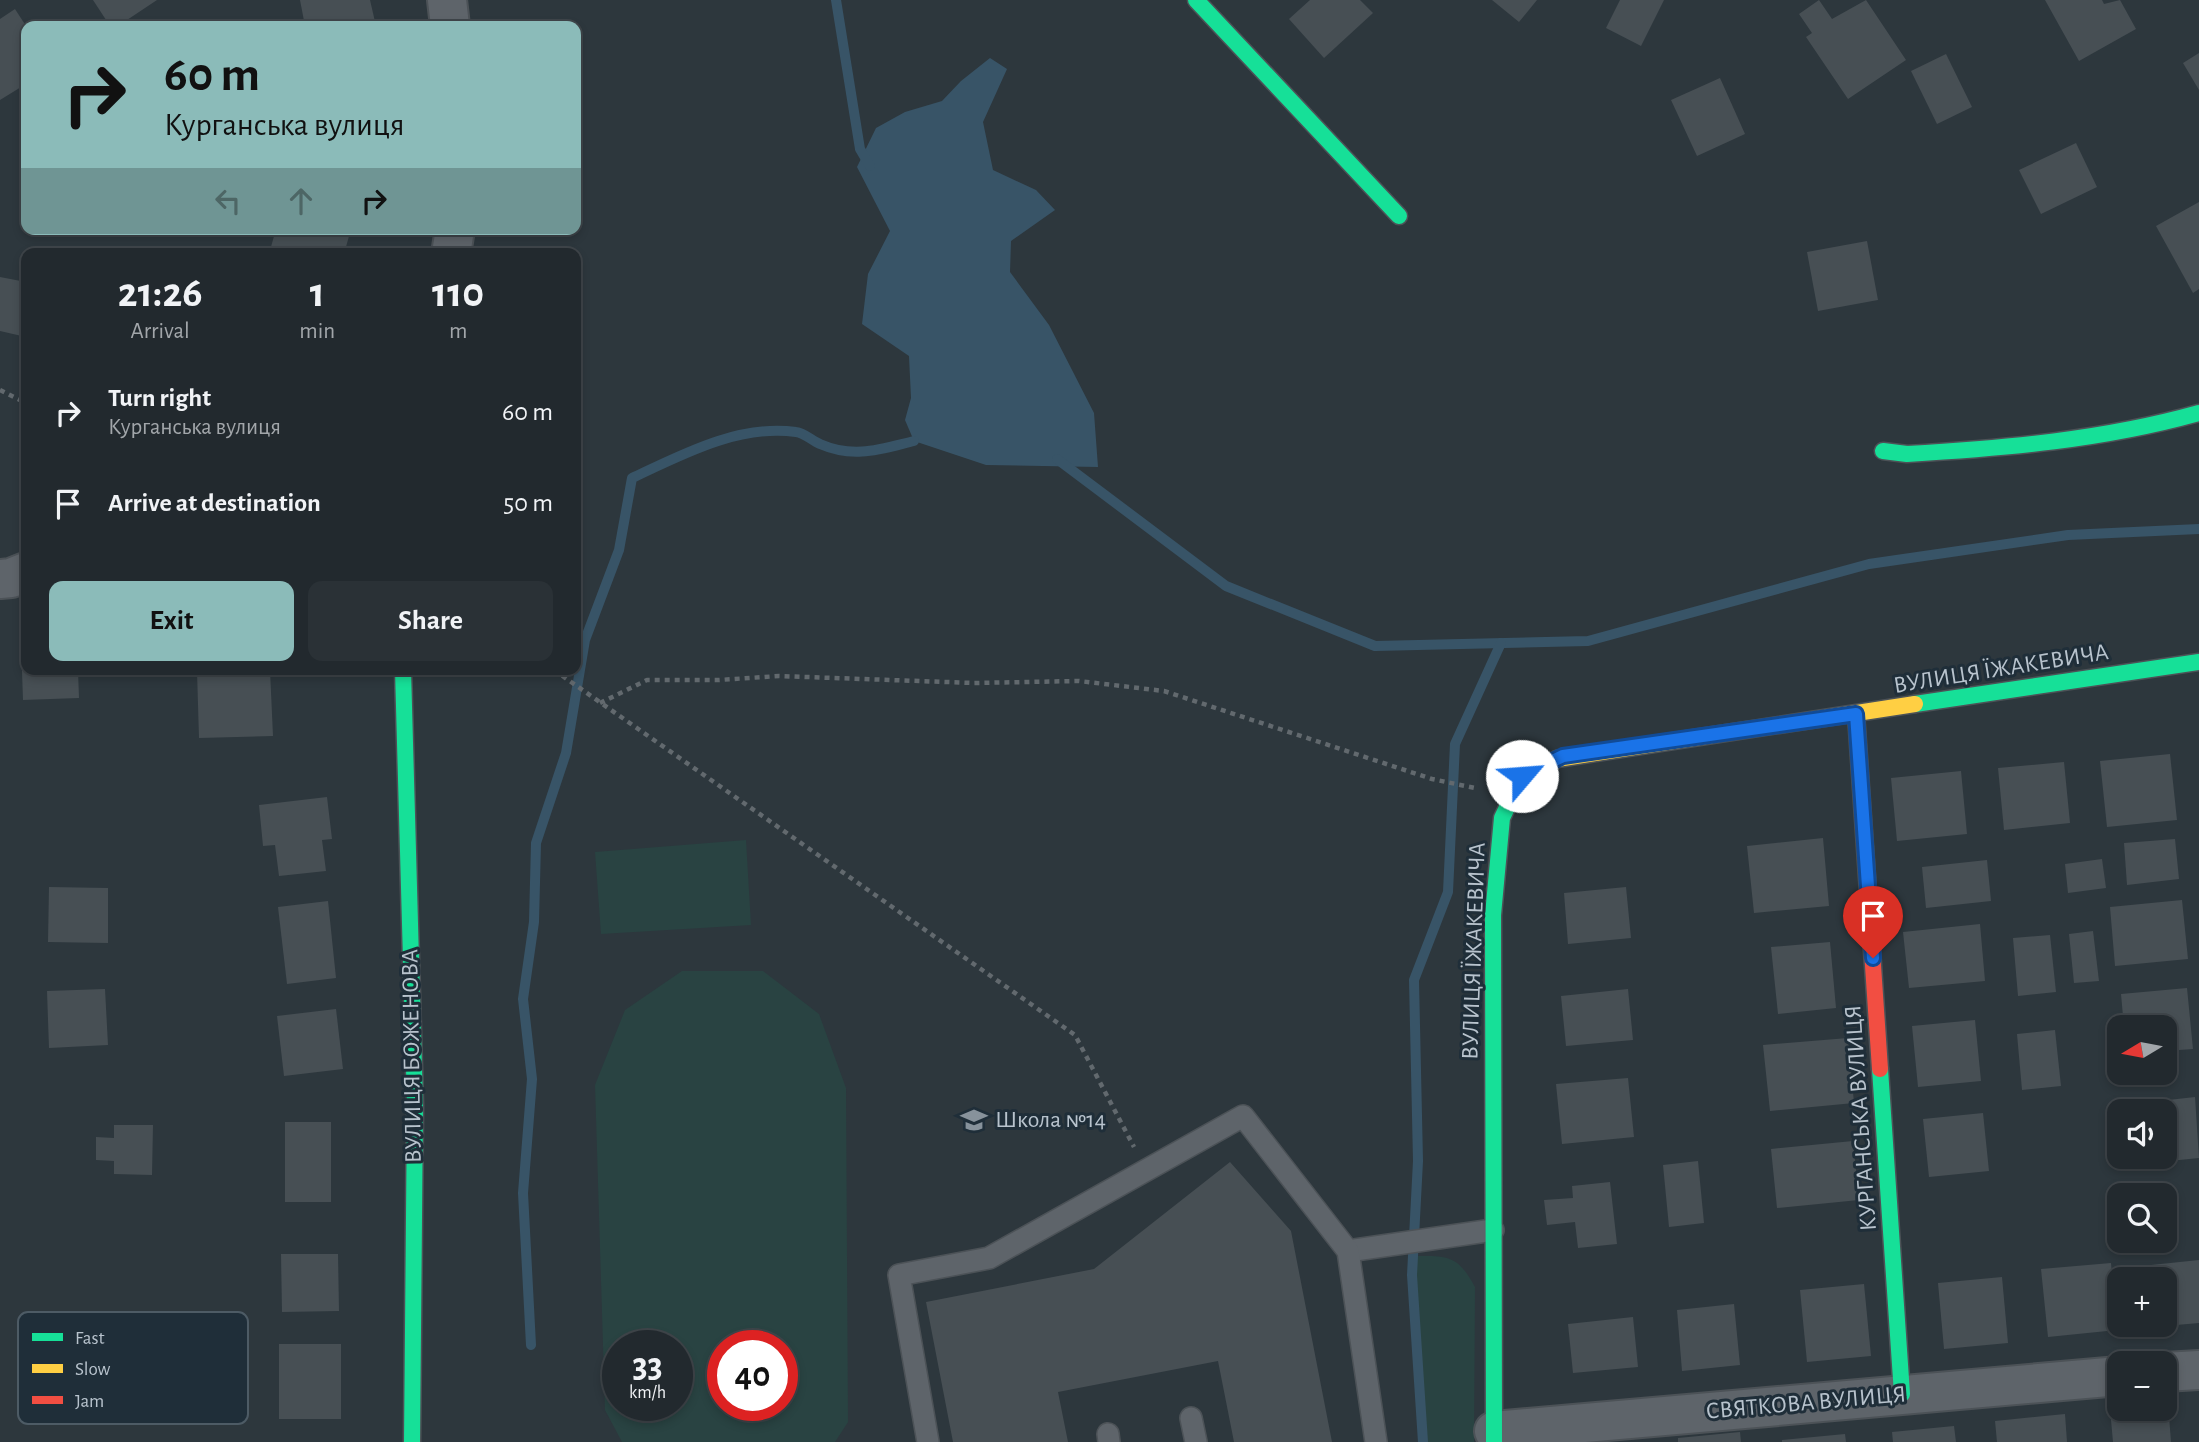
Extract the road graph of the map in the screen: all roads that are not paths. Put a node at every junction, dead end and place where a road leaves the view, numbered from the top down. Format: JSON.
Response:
{"nodes":[{"id":1,"x":447,"y":0,"type":"edge"},
{"id":2,"x":1196,"y":0,"type":"edge"},
{"id":3,"x":449,"y":21,"type":"edge"},
{"id":4,"x":1399,"y":216,"type":"dead end"},
{"id":5,"x":2199,"y":413,"type":"edge"},
{"id":6,"x":1884,"y":451,"type":"dead end"},
{"id":7,"x":21,"y":573,"type":"edge"},
{"id":8,"x":0,"y":579,"type":"edge"},
{"id":9,"x":2199,"y":662,"type":"edge"},
{"id":10,"x":403,"y":675,"type":"edge"},
{"id":11,"x":1856,"y":714,"type":"junction"},
{"id":12,"x":1493,"y":1230,"type":"junction"},
{"id":13,"x":1348,"y":1251,"type":"junction"},
{"id":14,"x":2199,"y":1370,"type":"edge"},
{"id":15,"x":2177,"y":1372,"type":"edge"},
{"id":16,"x":2107,"y":1377,"type":"edge"},
{"id":17,"x":1902,"y":1394,"type":"junction"},
{"id":18,"x":1191,"y":1418,"type":"dead end"},
{"id":19,"x":1494,"y":1436,"type":"edge"},
{"id":20,"x":412,"y":1442,"type":"edge"},
{"id":21,"x":928,"y":1442,"type":"edge"},
{"id":22,"x":1195,"y":1442,"type":"edge"},
{"id":23,"x":1376,"y":1442,"type":"edge"}],
"edges":[{"from":1,"to":3,"type":"street"},
{"from":2,"to":4,"type":"street"},
{"from":5,"to":6,"type":"street"},
{"from":7,"to":8,"type":"street"},
{"from":9,"to":11,"type":"street","name":"ВУЛИЦЯ ЇЖАКЕВИЧА"},
{"from":10,"to":20,"type":"street","name":"ВУЛИЦЯ БОЖЕНОВА"},
{"from":11,"to":12,"type":"street","name":"ВУЛИЦЯ ЇЖАКЕВИЧА"},
{"from":11,"to":17,"type":"street","name":"КУРГАНСЬКА ВУЛИЦЯ"},
{"from":12,"to":13,"type":"lane"},
{"from":12,"to":19,"type":"street","name":"ВУЛИЦЯ ЇЖАКЕВИЧА"},
{"from":13,"to":21,"type":"lane"},
{"from":13,"to":23,"type":"lane"},
{"from":14,"to":15,"type":"street"},
{"from":16,"to":17,"type":"street","name":"СВЯТКОВА ВУЛИЦЯ"},
{"from":17,"to":19,"type":"street","name":"СВЯТКОВА ВУЛИЦЯ"},
{"from":18,"to":22,"type":"lane"}]}
